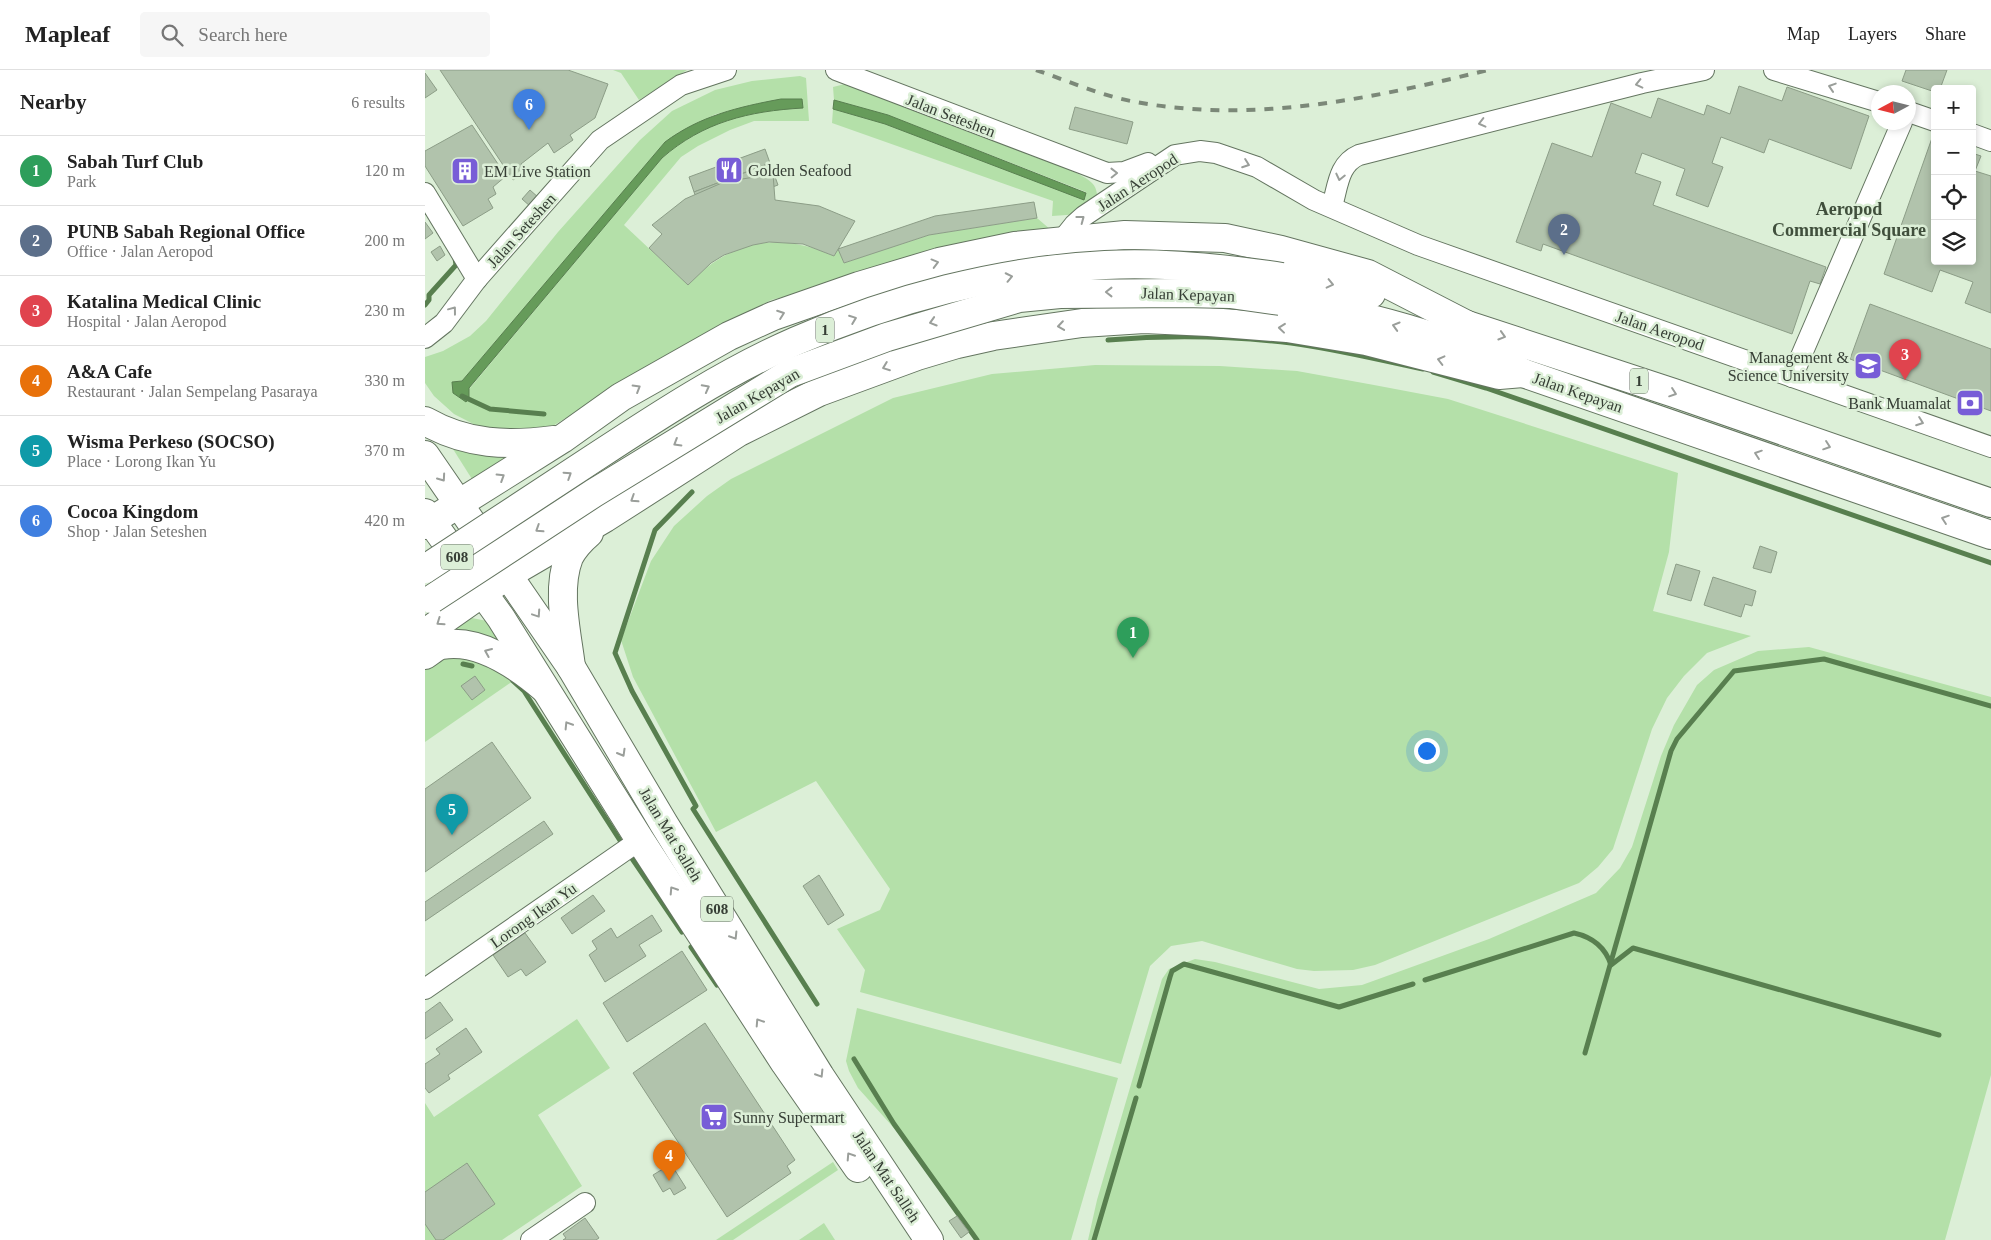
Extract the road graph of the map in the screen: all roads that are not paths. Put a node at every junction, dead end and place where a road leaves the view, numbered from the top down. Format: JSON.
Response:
{"nodes":[{"id":1,"x":726,"y":70,"type":"edge"},
{"id":2,"x":836,"y":70,"type":"edge"},
{"id":3,"x":1704,"y":70,"type":"edge"},
{"id":4,"x":1775,"y":70,"type":"edge"},
{"id":5,"x":1871,"y":100,"type":"edge"},
{"id":6,"x":1916,"y":114,"type":"edge"},
{"id":7,"x":1931,"y":120,"type":"edge"},
{"id":8,"x":1899,"y":130,"type":"edge"},
{"id":9,"x":1976,"y":135,"type":"edge"},
{"id":10,"x":1991,"y":141,"type":"edge"},
{"id":11,"x":1175,"y":155,"type":"junction"},
{"id":12,"x":1067,"y":160,"type":"junction"},
{"id":13,"x":425,"y":193,"type":"edge"},
{"id":14,"x":1105,"y":204,"type":"junction"},
{"id":15,"x":1332,"y":206,"type":"junction"},
{"id":16,"x":1062,"y":240,"type":"junction"},
{"id":17,"x":477,"y":279,"type":"junction"},
{"id":18,"x":1281,"y":289,"type":"junction"},
{"id":19,"x":1469,"y":326,"type":"junction"},
{"id":20,"x":425,"y":338,"type":"edge"},
{"id":21,"x":1523,"y":373,"type":"junction"},
{"id":22,"x":1792,"y":377,"type":"junction"},
{"id":23,"x":425,"y":421,"type":"edge"},
{"id":24,"x":562,"y":439,"type":"junction"},
{"id":25,"x":1991,"y":447,"type":"edge"},
{"id":26,"x":425,"y":454,"type":"edge"},
{"id":27,"x":459,"y":502,"type":"junction"},
{"id":28,"x":1991,"y":503,"type":"edge"},
{"id":29,"x":605,"y":518,"type":"junction"},
{"id":30,"x":427,"y":520,"type":"edge"},
{"id":31,"x":1991,"y":535,"type":"edge"},
{"id":32,"x":425,"y":569,"type":"edge"},
{"id":33,"x":509,"y":574,"type":"junction"},
{"id":34,"x":483,"y":592,"type":"junction"},
{"id":35,"x":425,"y":604,"type":"edge"},
{"id":36,"x":425,"y":633,"type":"edge"},
{"id":37,"x":425,"y":655,"type":"edge"},
{"id":38,"x":571,"y":667,"type":"junction"},
{"id":39,"x":544,"y":688,"type":"junction"},
{"id":40,"x":641,"y":840,"type":"junction"},
{"id":41,"x":425,"y":989,"type":"edge"},
{"id":42,"x":585,"y":1204,"type":"dead end"},
{"id":43,"x":531,"y":1240,"type":"edge"},
{"id":44,"x":907,"y":1240,"type":"edge"},
{"id":45,"x":929,"y":1240,"type":"edge"}],
"edges":[{"from":1,"to":17,"type":"street","name":"Jalan Seteshen"},
{"from":2,"to":12,"type":"street","name":"Jalan Seteshen"},
{"from":3,"to":15,"type":"street","one_way":true},
{"from":5,"to":4,"type":"street","one_way":true},
{"from":6,"to":7,"type":"street"},
{"from":8,"to":22,"type":"street"},
{"from":9,"to":10,"type":"street"},
{"from":12,"to":11,"type":"street","name":"Jalan Seteshen","one_way":true},
{"from":11,"to":14,"type":"street","name":"Jalan Aeropod"},
{"from":11,"to":15,"type":"street","name":"Jalan Aeropod","one_way":true},
{"from":12,"to":14,"type":"street","name":"Jalan Seteshen"},
{"from":13,"to":17,"type":"street"},
{"from":16,"to":14,"type":"street","name":"Jalan Aeropod","one_way":true},
{"from":15,"to":22,"type":"street","name":"Jalan Aeropod"},
{"from":16,"to":19,"type":"main road"},
{"from":24,"to":16,"type":"main road","one_way":true},
{"from":20,"to":17,"type":"street","name":"Jalan Seteshen","one_way":true},
{"from":18,"to":19,"type":"main road","name":"Jalan Kepayan","number":"1","one_way":true},
{"from":21,"to":18,"type":"main road","name":"Jalan Kepayan","number":"1","one_way":true},
{"from":32,"to":18,"type":"main road","name":"Jalan Kepayan","number":"1","one_way":true,"bridge":true},
{"from":18,"to":35,"type":"main road","name":"Jalan Kepayan","number":"1","one_way":true,"bridge":true},
{"from":19,"to":28,"type":"main road","name":"Jalan Kepayan","number":"1","one_way":true},
{"from":21,"to":29,"type":"main road","one_way":true},
{"from":31,"to":21,"type":"main road","name":"Jalan Kepayan","number":"1","one_way":true},
{"from":22,"to":25,"type":"street","name":"Jalan Aeropod","one_way":true},
{"from":23,"to":24,"type":"main road"},
{"from":27,"to":24,"type":"main road","one_way":true},
{"from":26,"to":27,"type":"main road","name":"Jalan Mat Salleh","one_way":true},
{"from":27,"to":30,"type":"main road"},
{"from":27,"to":33,"type":"main road","name":"Jalan Mat Salleh","number":"608"},
{"from":29,"to":33,"type":"main road"},
{"from":29,"to":38,"type":"main road"},
{"from":30,"to":34,"type":"main road","name":"Jalan Mat Salleh","number":"608"},
{"from":33,"to":34,"type":"main road"},
{"from":33,"to":38,"type":"main road","name":"Jalan Mat Salleh","number":"608","one_way":true},
{"from":34,"to":36,"type":"main road","one_way":true},
{"from":34,"to":39,"type":"main road","name":"Jalan Mat Salleh","number":"608"},
{"from":39,"to":37,"type":"main road","one_way":true},
{"from":38,"to":45,"type":"main road","name":"Jalan Mat Salleh","number":"608","one_way":true},
{"from":40,"to":39,"type":"main road","name":"Jalan Mat Salleh","number":"608","one_way":true},
{"from":40,"to":41,"type":"street","name":"Lorong Ikan Yu"},
{"from":44,"to":40,"type":"main road","name":"Jalan Mat Salleh","number":"608","one_way":true},
{"from":42,"to":43,"type":"street"}]}
